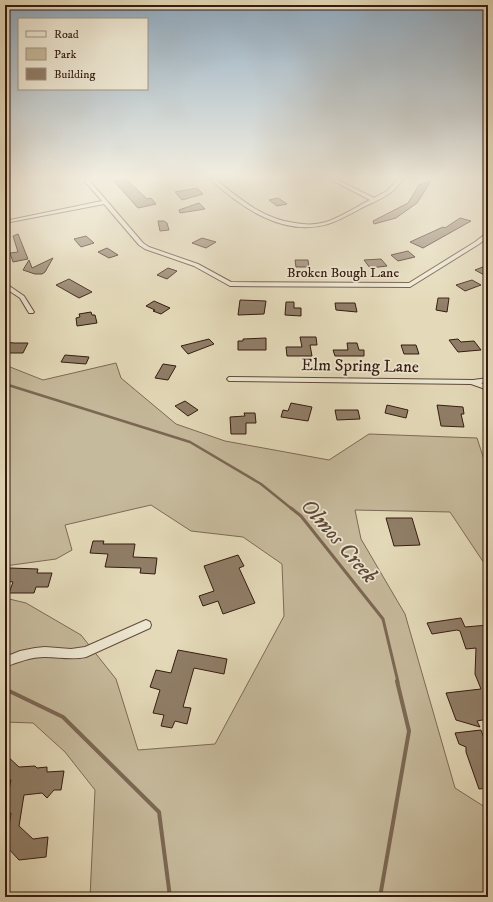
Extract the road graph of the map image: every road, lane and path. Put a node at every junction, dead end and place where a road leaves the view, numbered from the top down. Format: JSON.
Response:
{"nodes":[{"id":1,"x":121,"y":221,"type":"edge"},
{"id":2,"x":273,"y":221,"type":"edge"},
{"id":3,"x":330,"y":221,"type":"edge"},
{"id":4,"x":488,"y":234,"type":"edge"},
{"id":5,"x":5,"y":285,"type":"edge"},
{"id":6,"x":31,"y":312,"type":"dead end"},
{"id":7,"x":231,"y":379,"type":"dead end"},
{"id":8,"x":488,"y":380,"type":"edge"},
{"id":9,"x":473,"y":382,"type":"junction"},
{"id":10,"x":488,"y":388,"type":"edge"},
{"id":11,"x":146,"y":624,"type":"dead end"},
{"id":12,"x":5,"y":662,"type":"edge"}],
"edges":[{"from":1,"to":4,"type":"street","name":"Broken Bough Lane"},
{"from":2,"to":3,"type":"street"},
{"from":5,"to":6,"type":"street"},
{"from":7,"to":9,"type":"street","name":"Elm Spring Lane"},
{"from":8,"to":9,"type":"street","name":"Elm Spring Lane"},
{"from":9,"to":10,"type":"street"},
{"from":11,"to":12,"type":"street"}]}
